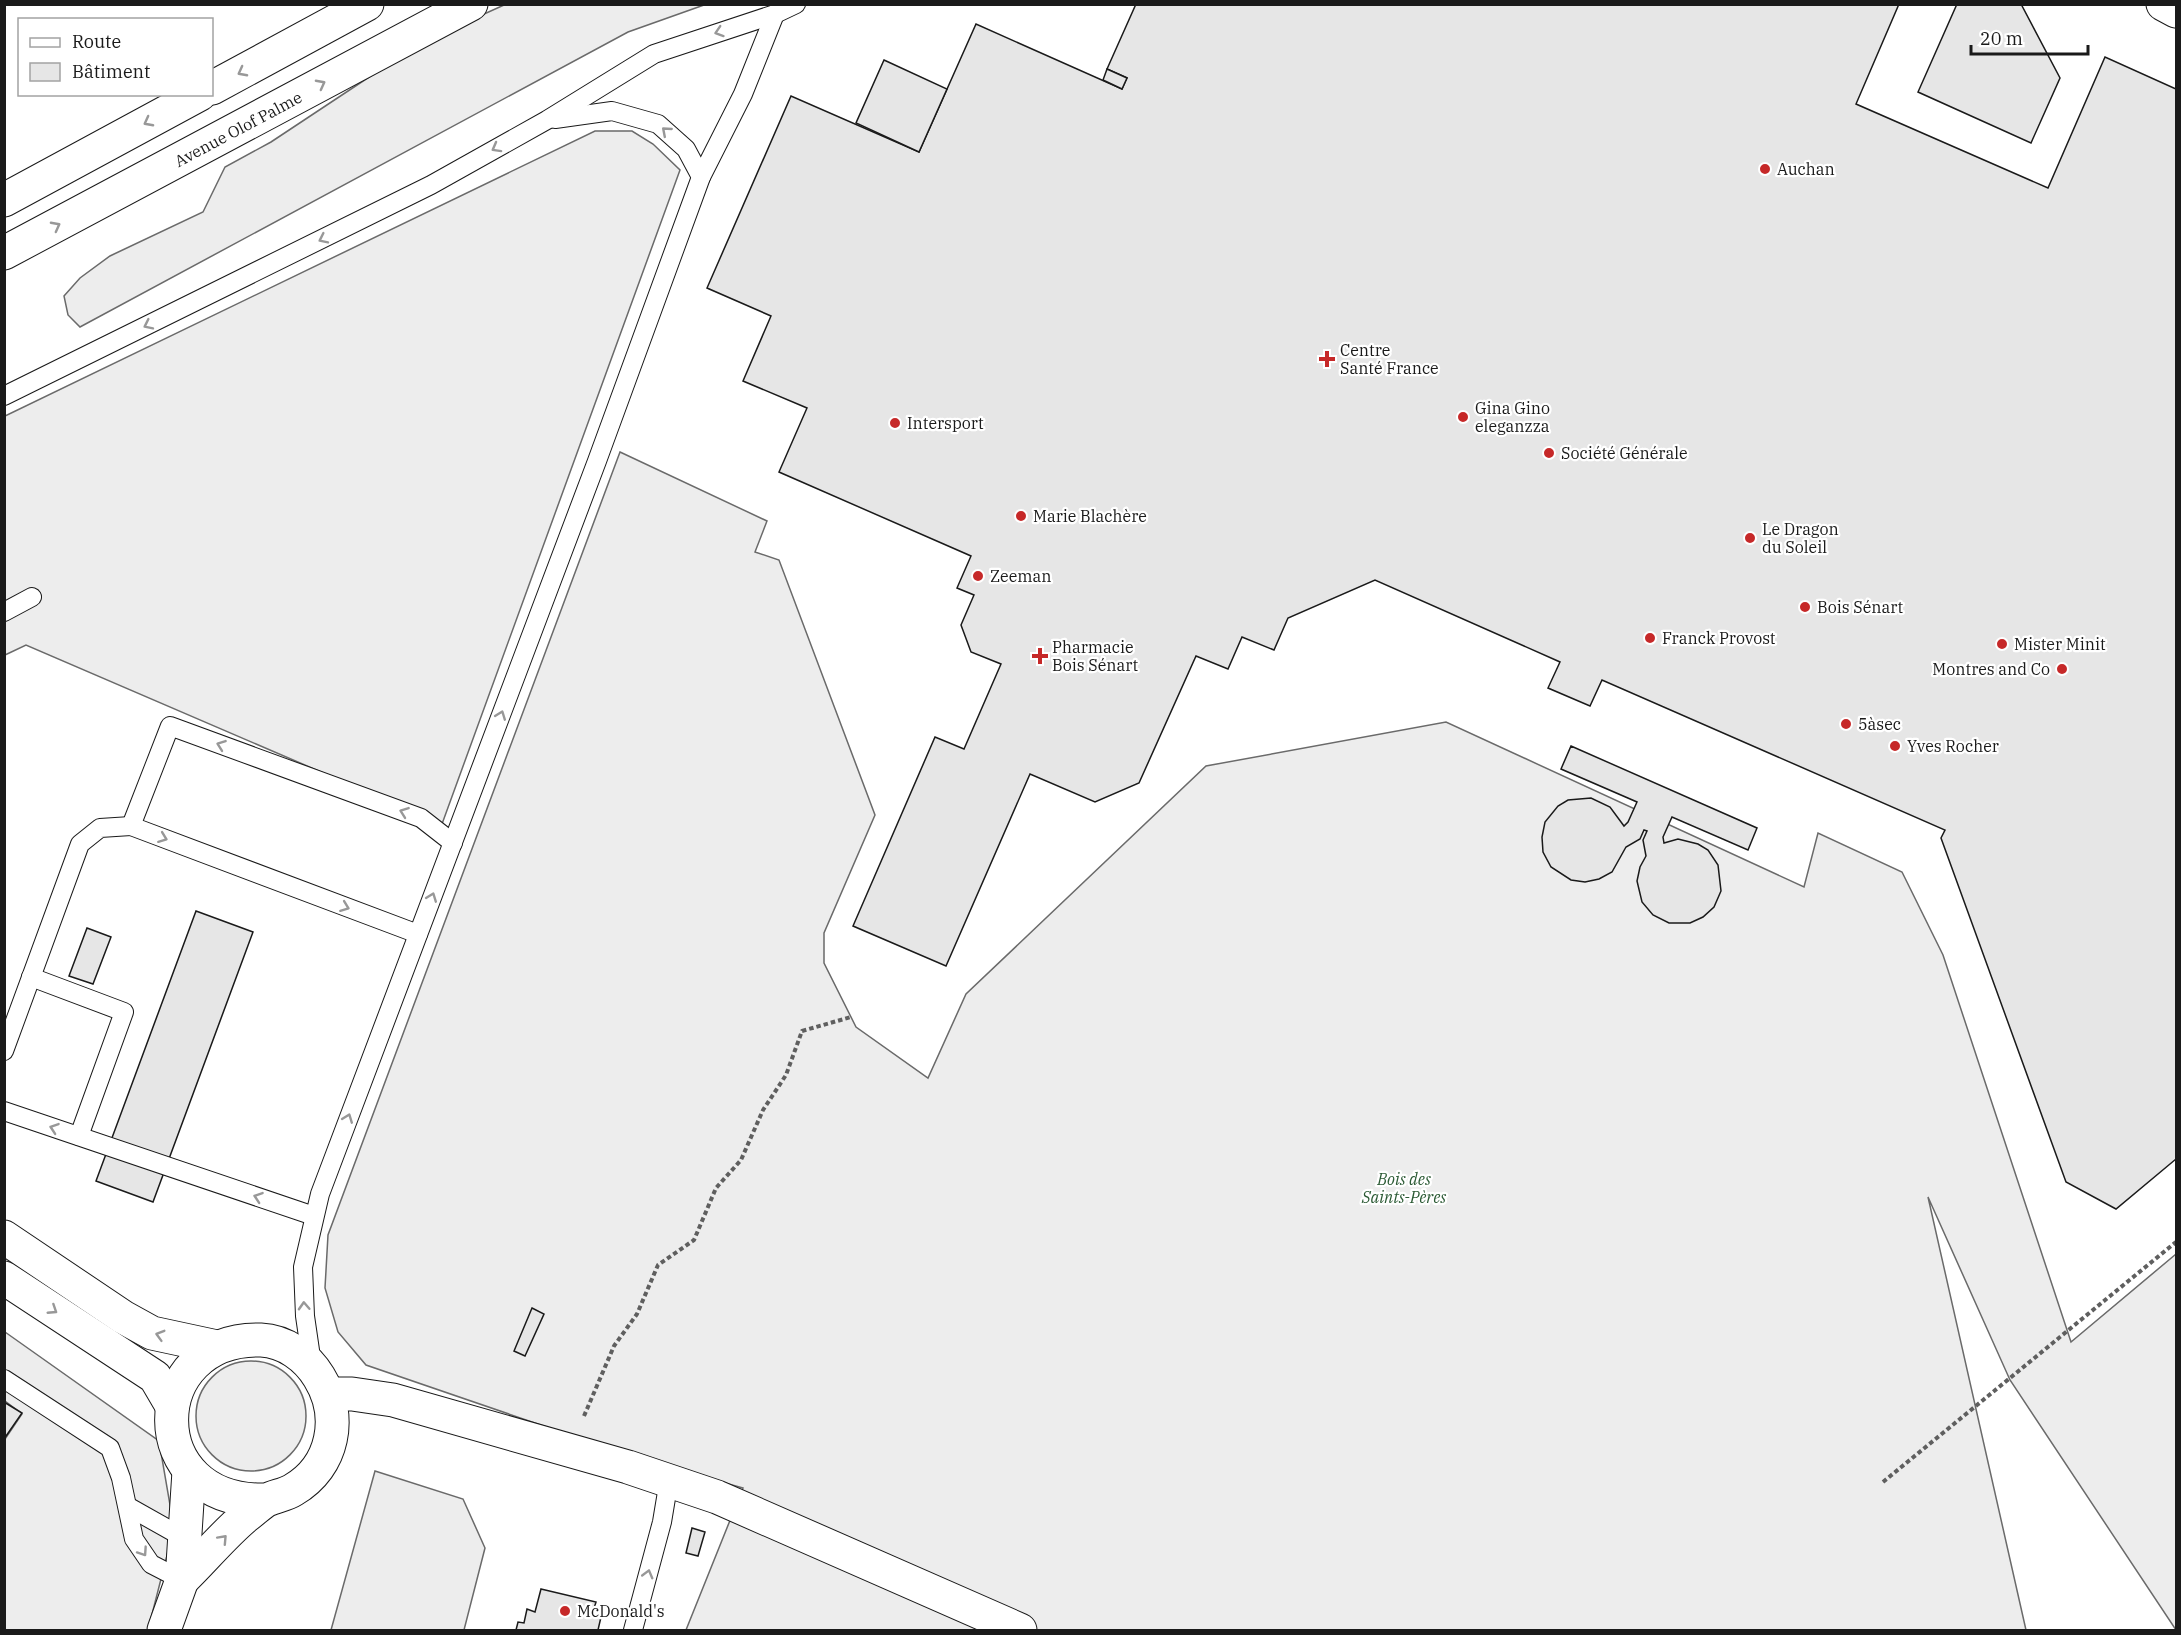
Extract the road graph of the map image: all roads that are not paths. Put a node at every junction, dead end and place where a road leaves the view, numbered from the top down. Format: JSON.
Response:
{"nodes":[{"id":1,"x":368,"y":4,"type":"edge"},
{"id":2,"x":471,"y":4,"type":"edge"},
{"id":3,"x":795,"y":4,"type":"edge"},
{"id":4,"x":2163,"y":4,"type":"edge"},
{"id":5,"x":2176,"y":11,"type":"edge"},
{"id":6,"x":775,"y":14,"type":"junction"},
{"id":7,"x":213,"y":87,"type":"edge"},
{"id":8,"x":196,"y":96,"type":"edge"},
{"id":9,"x":547,"y":120,"type":"junction"},
{"id":10,"x":701,"y":177,"type":"junction"},
{"id":11,"x":4,"y":200,"type":"edge"},
{"id":12,"x":4,"y":253,"type":"edge"},
{"id":13,"x":4,"y":396,"type":"edge"},
{"id":14,"x":32,"y":597,"type":"dead end"},
{"id":15,"x":4,"y":612,"type":"edge"},
{"id":16,"x":131,"y":826,"type":"junction"},
{"id":17,"x":453,"y":843,"type":"junction"},
{"id":18,"x":418,"y":934,"type":"junction"},
{"id":19,"x":31,"y":977,"type":"junction"},
{"id":20,"x":4,"y":1051,"type":"edge"},
{"id":21,"x":4,"y":1111,"type":"edge"},
{"id":22,"x":79,"y":1136,"type":"junction"},
{"id":23,"x":314,"y":1216,"type":"junction"},
{"id":24,"x":4,"y":1237,"type":"edge"},
{"id":25,"x":4,"y":1278,"type":"edge"},
{"id":26,"x":217,"y":1347,"type":"junction"},
{"id":27,"x":312,"y":1364,"type":"junction"},
{"id":28,"x":4,"y":1379,"type":"edge"},
{"id":29,"x":330,"y":1394,"type":"junction"},
{"id":30,"x":172,"y":1406,"type":"junction"},
{"id":31,"x":189,"y":1471,"type":"junction"},
{"id":32,"x":669,"y":1480,"type":"junction"},
{"id":33,"x":266,"y":1500,"type":"junction"},
{"id":34,"x":129,"y":1507,"type":"junction"},
{"id":35,"x":184,"y":1538,"type":"junction"},
{"id":36,"x":182,"y":1580,"type":"junction"},
{"id":37,"x":164,"y":1630,"type":"edge"},
{"id":38,"x":633,"y":1630,"type":"edge"},
{"id":39,"x":1020,"y":1630,"type":"edge"}],
"edges":[{"from":1,"to":7,"type":"street","one_way":true},
{"from":12,"to":2,"type":"street","name":"Avenue Olof Palme","one_way":true},
{"from":3,"to":6,"type":"lane"},
{"from":4,"to":5,"type":"street"},
{"from":6,"to":9,"type":"lane","one_way":true},
{"from":6,"to":10,"type":"lane"},
{"from":8,"to":11,"type":"street","one_way":true},
{"from":10,"to":9,"type":"lane","one_way":true},
{"from":9,"to":13,"type":"lane","one_way":true},
{"from":17,"to":10,"type":"lane","one_way":true},
{"from":14,"to":15,"type":"lane"},
{"from":17,"to":16,"type":"lane","one_way":true},
{"from":16,"to":18,"type":"lane","one_way":true},
{"from":16,"to":19,"type":"lane"},
{"from":18,"to":17,"type":"lane","one_way":true},
{"from":23,"to":18,"type":"lane","one_way":true},
{"from":19,"to":20,"type":"lane"},
{"from":19,"to":22,"type":"lane"},
{"from":22,"to":21,"type":"lane","one_way":true},
{"from":23,"to":22,"type":"lane","one_way":true},
{"from":27,"to":23,"type":"lane","one_way":true},
{"from":26,"to":24,"type":"street","one_way":true},
{"from":25,"to":30,"type":"street","one_way":true},
{"from":26,"to":27,"type":"street"},
{"from":26,"to":30,"type":"street"},
{"from":27,"to":29,"type":"street"},
{"from":28,"to":34,"type":"lane"},
{"from":29,"to":32,"type":"street"},
{"from":29,"to":33,"type":"street"},
{"from":30,"to":31,"type":"street"},
{"from":31,"to":33,"type":"street"},
{"from":31,"to":35,"type":"street"},
{"from":38,"to":32,"type":"lane","one_way":true},
{"from":32,"to":39,"type":"street"},
{"from":36,"to":33,"type":"street","one_way":true},
{"from":34,"to":35,"type":"lane"},
{"from":34,"to":36,"type":"lane","one_way":true},
{"from":35,"to":36,"type":"street"},
{"from":36,"to":37,"type":"street"}]}
